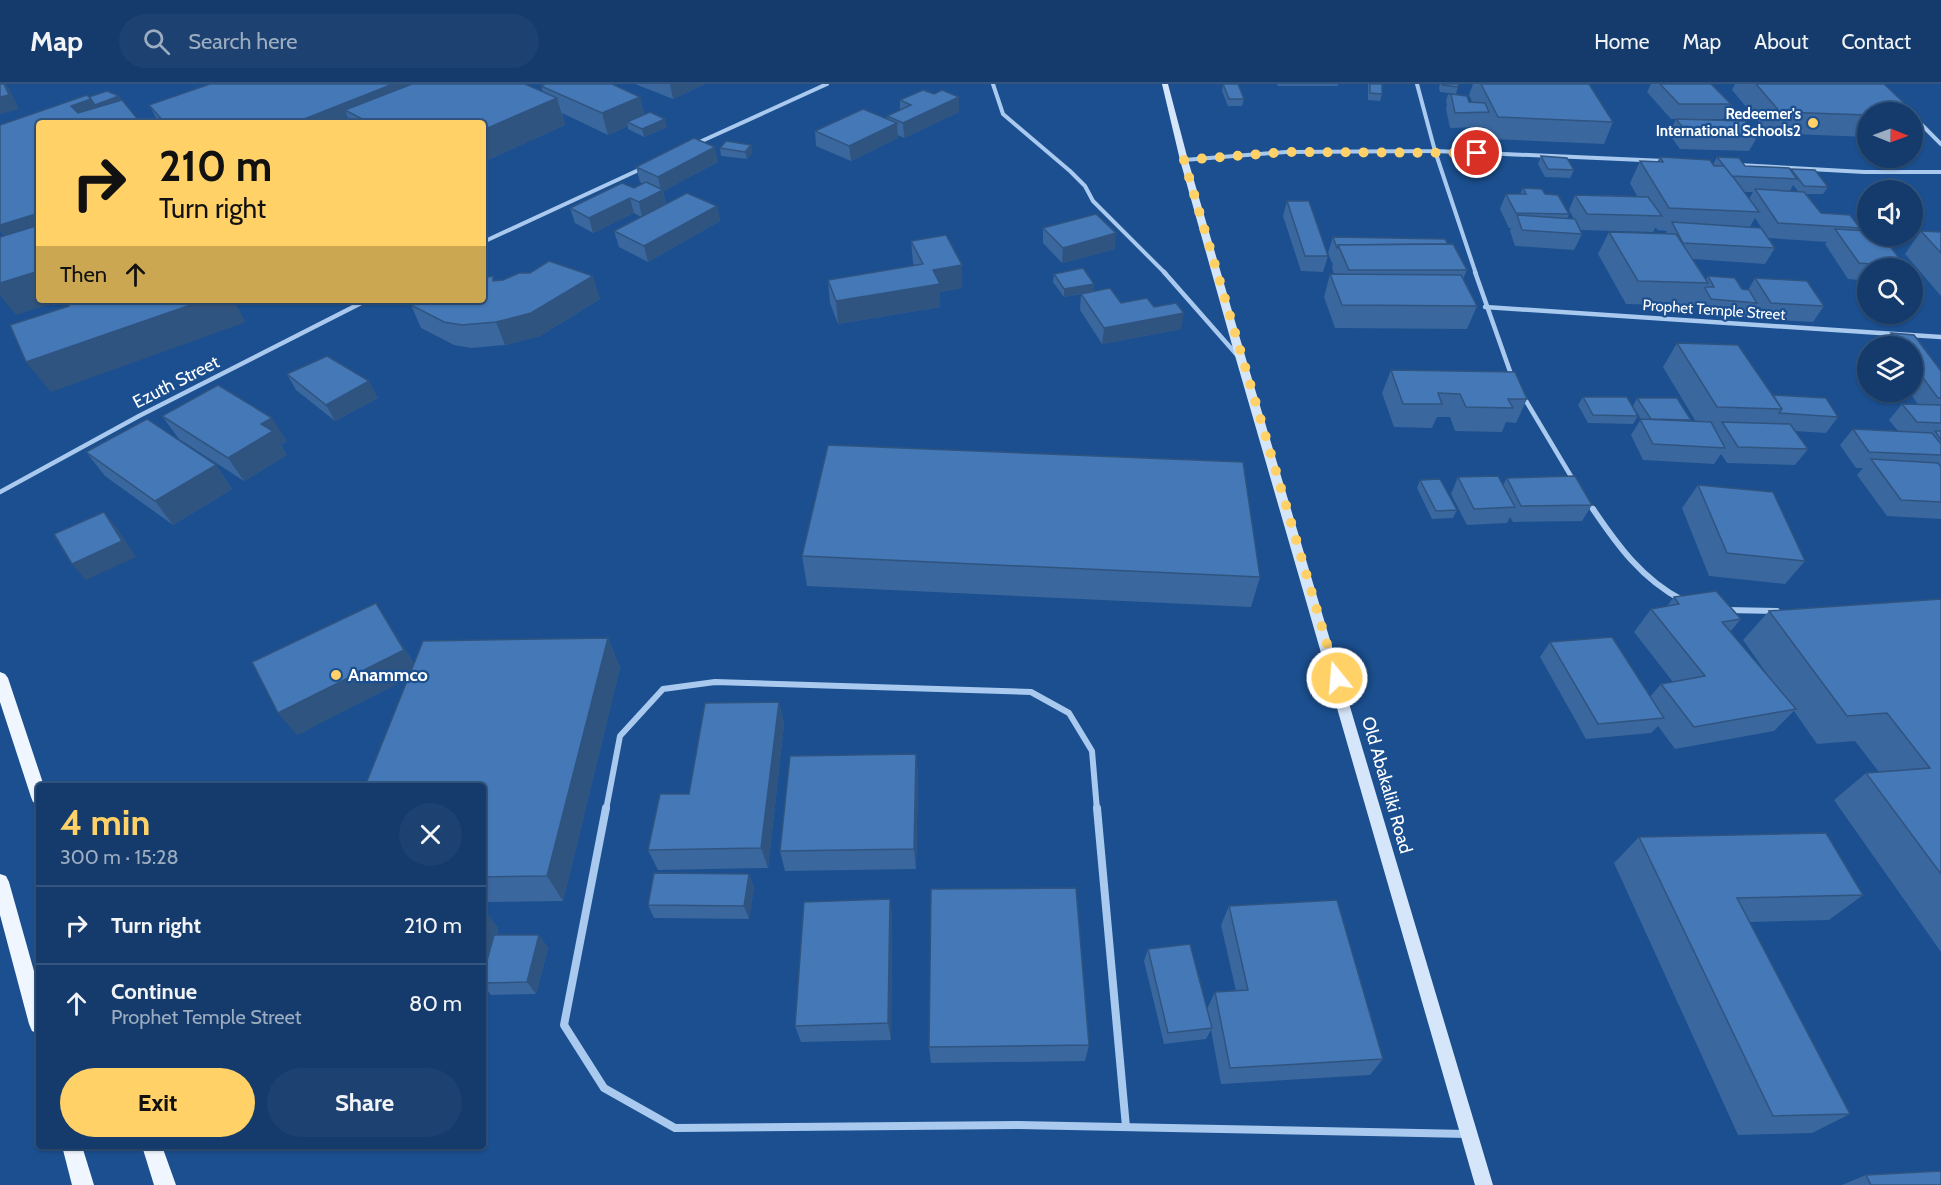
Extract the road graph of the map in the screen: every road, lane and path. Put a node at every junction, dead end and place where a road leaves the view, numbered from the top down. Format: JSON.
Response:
{"nodes":[{"id":1,"x":827,"y":84,"type":"edge"},
{"id":2,"x":993,"y":84,"type":"edge"},
{"id":3,"x":1165,"y":84,"type":"edge"},
{"id":4,"x":1417,"y":84,"type":"edge"},
{"id":5,"x":1923,"y":127,"type":"edge"},
{"id":6,"x":1941,"y":144,"type":"edge"},
{"id":7,"x":684,"y":149,"type":"edge"},
{"id":8,"x":1435,"y":151,"type":"junction"},
{"id":9,"x":1184,"y":160,"type":"junction"},
{"id":10,"x":1670,"y":161,"type":"edge"},
{"id":11,"x":652,"y":163,"type":"edge"},
{"id":12,"x":1728,"y":164,"type":"edge"},
{"id":13,"x":1941,"y":172,"type":"edge"},
{"id":14,"x":486,"y":241,"type":"edge"},
{"id":15,"x":361,"y":303,"type":"edge"},
{"id":16,"x":1485,"y":307,"type":"junction"},
{"id":17,"x":1941,"y":337,"type":"edge"},
{"id":18,"x":1241,"y":359,"type":"junction"},
{"id":19,"x":1579,"y":489,"type":"edge"},
{"id":20,"x":0,"y":492,"type":"edge"},
{"id":21,"x":1586,"y":499,"type":"edge"},
{"id":22,"x":1687,"y":603,"type":"edge"},
{"id":23,"x":1722,"y":610,"type":"edge"},
{"id":24,"x":1788,"y":611,"type":"edge"},
{"id":25,"x":0,"y":678,"type":"edge"},
{"id":26,"x":36,"y":788,"type":"edge"},
{"id":27,"x":0,"y":882,"type":"edge"},
{"id":28,"x":36,"y":1013,"type":"edge"},
{"id":29,"x":1126,"y":1127,"type":"junction"},
{"id":30,"x":1468,"y":1134,"type":"junction"},
{"id":31,"x":73,"y":1149,"type":"edge"},
{"id":32,"x":153,"y":1149,"type":"edge"},
{"id":33,"x":83,"y":1185,"type":"edge"},
{"id":34,"x":165,"y":1185,"type":"edge"},
{"id":35,"x":1484,"y":1185,"type":"edge"}],
"edges":[{"from":1,"to":7,"type":"street"},
{"from":2,"to":18,"type":"street"},
{"from":3,"to":9,"type":"main road","name":"Old Abakaliki Road"},
{"from":4,"to":8,"type":"street"},
{"from":5,"to":6,"type":"street"},
{"from":8,"to":9,"type":"street"},
{"from":8,"to":10,"type":"street"},
{"from":8,"to":16,"type":"street"},
{"from":9,"to":18,"type":"main road","name":"Old Abakaliki Road"},
{"from":11,"to":14,"type":"street"},
{"from":12,"to":13,"type":"street"},
{"from":15,"to":20,"type":"street","name":"Ezuth Street"},
{"from":16,"to":17,"type":"street","name":"Prophet Temple Street"},
{"from":16,"to":19,"type":"street"},
{"from":18,"to":30,"type":"main road","name":"Old Abakaliki Road"},
{"from":21,"to":22,"type":"street"},
{"from":23,"to":24,"type":"street"},
{"from":25,"to":26,"type":"main road"},
{"from":27,"to":28,"type":"main road"},
{"from":29,"to":29,"type":"street"},
{"from":29,"to":30,"type":"street"},
{"from":30,"to":35,"type":"main road","name":"Old Abakaliki Road"},
{"from":31,"to":33,"type":"main road"},
{"from":32,"to":34,"type":"main road"}]}
